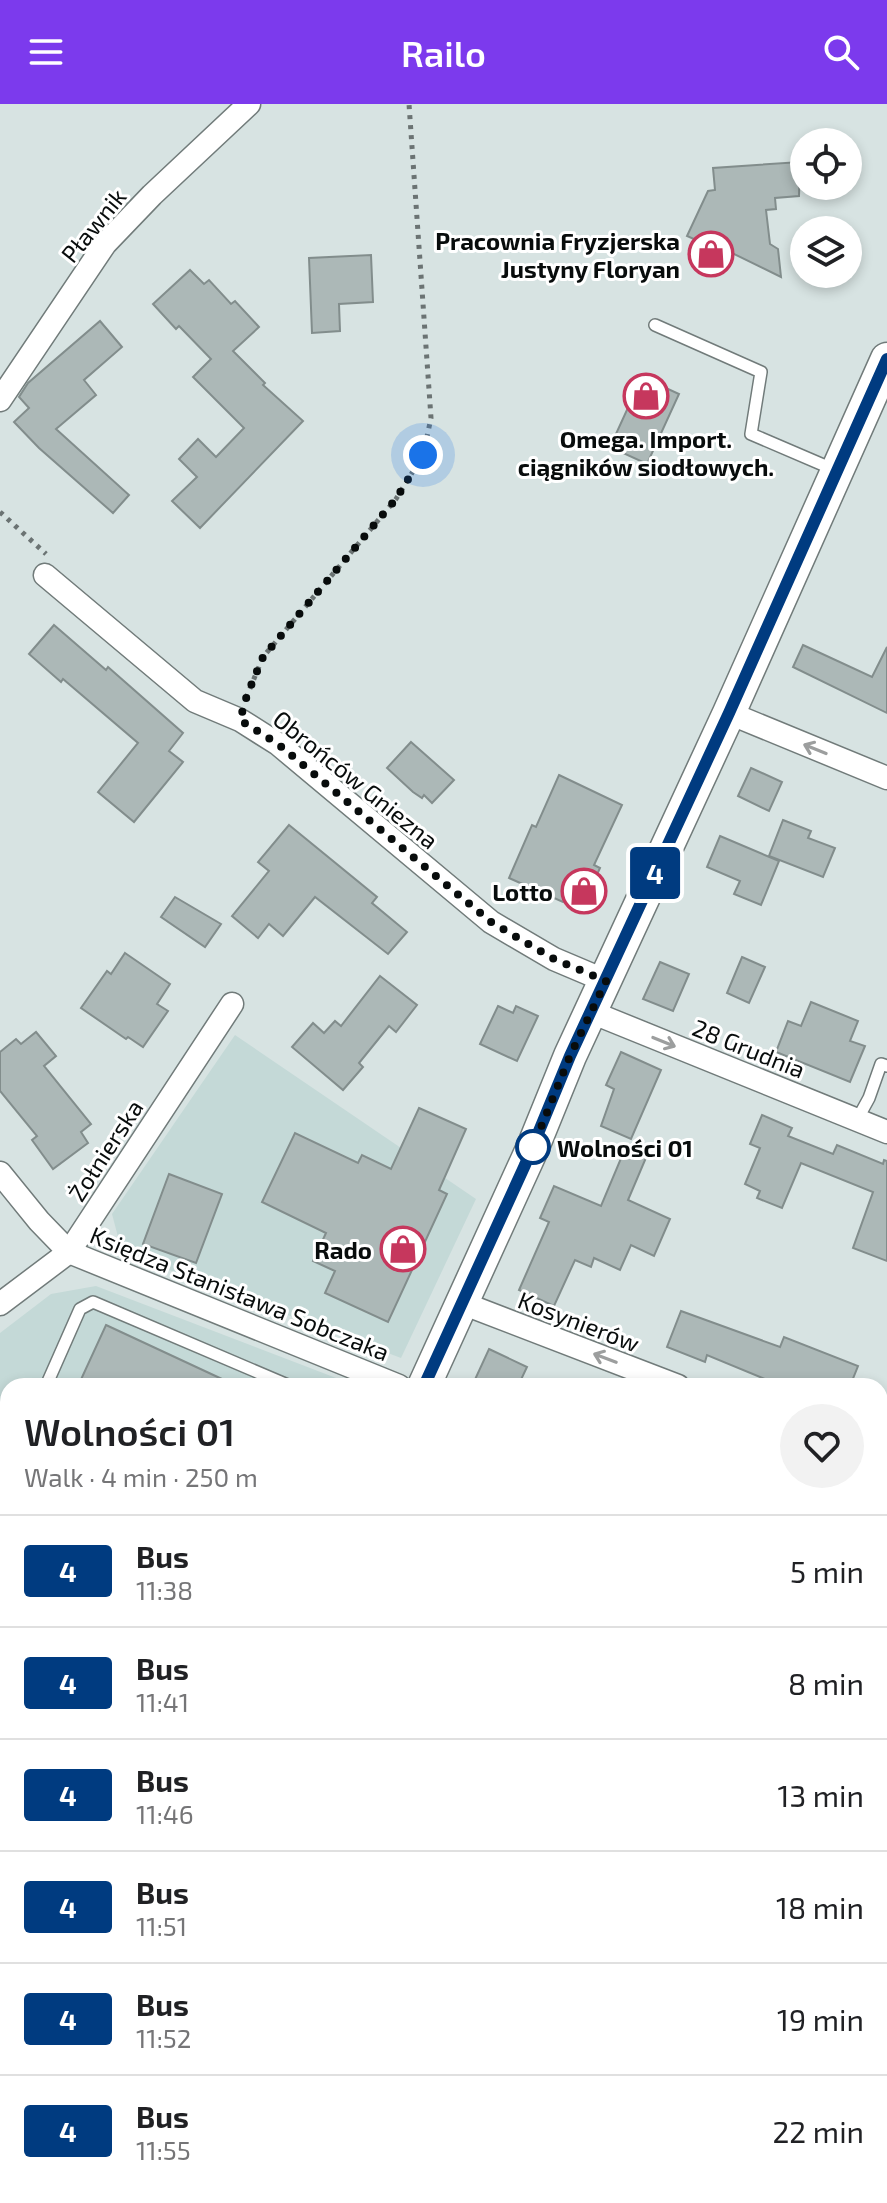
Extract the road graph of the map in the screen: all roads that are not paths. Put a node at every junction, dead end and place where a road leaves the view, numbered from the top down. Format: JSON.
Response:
{"nodes":[{"id":1,"x":249,"y":104,"type":"edge"},
{"id":2,"x":655,"y":325,"type":"dead end"},
{"id":3,"x":887,"y":359,"type":"edge"},
{"id":4,"x":0,"y":400,"type":"edge"},
{"id":5,"x":878,"y":402,"type":"edge"},
{"id":6,"x":837,"y":471,"type":"junction"},
{"id":7,"x":45,"y":575,"type":"road end"},
{"id":8,"x":729,"y":713,"type":"junction"},
{"id":9,"x":887,"y":778,"type":"edge"},
{"id":10,"x":606,"y":981,"type":"junction"},
{"id":11,"x":232,"y":1004,"type":"dead end"},
{"id":12,"x":591,"y":1012,"type":"junction"},
{"id":13,"x":887,"y":1066,"type":"edge"},
{"id":14,"x":857,"y":1120,"type":"junction"},
{"id":15,"x":887,"y":1132,"type":"edge"},
{"id":16,"x":0,"y":1173,"type":"edge"},
{"id":17,"x":69,"y":1252,"type":"junction"},
{"id":18,"x":462,"y":1303,"type":"junction"},
{"id":19,"x":0,"y":1304,"type":"edge"},
{"id":20,"x":50,"y":1378,"type":"edge"},
{"id":21,"x":271,"y":1378,"type":"edge"},
{"id":22,"x":379,"y":1378,"type":"edge"},
{"id":23,"x":428,"y":1378,"type":"edge"},
{"id":24,"x":657,"y":1378,"type":"edge"}],
"edges":[{"from":1,"to":4,"type":"street","name":"Pławnik"},
{"from":2,"to":6,"type":"lane"},
{"from":3,"to":5,"type":"street"},
{"from":5,"to":6,"type":"street"},
{"from":6,"to":8,"type":"street"},
{"from":7,"to":10,"type":"street","name":"Obrońców Gniezna"},
{"from":9,"to":8,"type":"street","one_way":true},
{"from":8,"to":10,"type":"street"},
{"from":10,"to":12,"type":"street"},
{"from":11,"to":17,"type":"street","name":"Żołnierska"},
{"from":12,"to":14,"type":"street","name":"28 Grudnia","one_way":true},
{"from":12,"to":18,"type":"street"},
{"from":13,"to":14,"type":"lane"},
{"from":14,"to":15,"type":"street","name":"28 Grudnia"},
{"from":16,"to":17,"type":"street","name":"Księdza Stanisława Sobczaka"},
{"from":17,"to":19,"type":"street","name":"Żołnierska"},
{"from":17,"to":22,"type":"street","name":"Księdza Stanisława Sobczaka"},
{"from":18,"to":23,"type":"street"},
{"from":24,"to":18,"type":"street","name":"Kosynierów","one_way":true},
{"from":20,"to":21,"type":"lane"}]}
